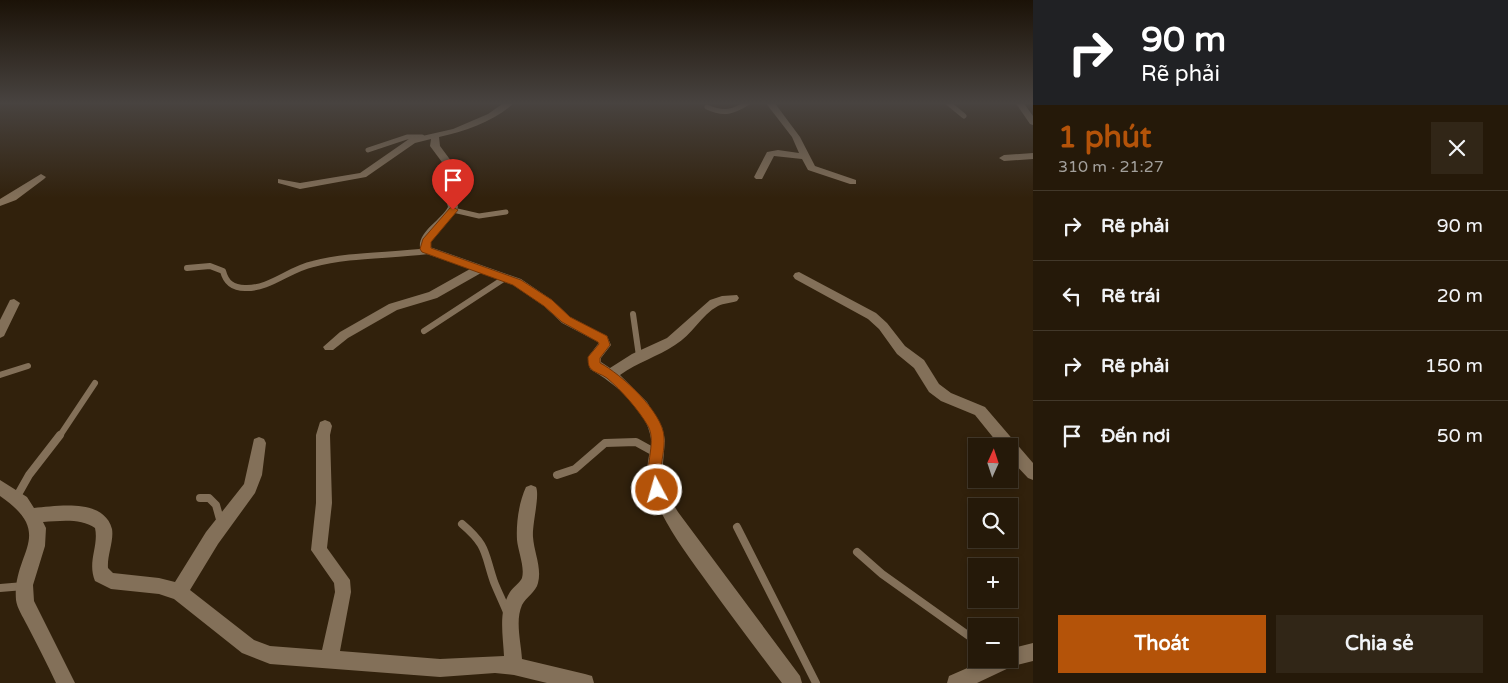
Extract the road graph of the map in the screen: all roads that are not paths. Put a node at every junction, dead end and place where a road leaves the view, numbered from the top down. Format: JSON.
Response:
{"nodes":[{"id":1,"x":440,"y":134,"type":"edge"},
{"id":2,"x":793,"y":134,"type":"edge"},
{"id":3,"x":428,"y":136,"type":"junction"},
{"id":4,"x":368,"y":150,"type":"dead end"},
{"id":5,"x":1033,"y":156,"type":"edge"},
{"id":6,"x":806,"y":157,"type":"junction"},
{"id":7,"x":1004,"y":158,"type":"dead end"},
{"id":8,"x":759,"y":177,"type":"dead end"},
{"id":9,"x":41,"y":178,"type":"dead end"},
{"id":10,"x":281,"y":181,"type":"dead end"},
{"id":11,"x":852,"y":182,"type":"dead end"},
{"id":12,"x":0,"y":202,"type":"edge"},
{"id":13,"x":453,"y":210,"type":"junction"},
{"id":14,"x":506,"y":212,"type":"dead end"},
{"id":15,"x":428,"y":251,"type":"junction"},
{"id":16,"x":187,"y":268,"type":"dead end"},
{"id":17,"x":480,"y":268,"type":"junction"},
{"id":18,"x":799,"y":276,"type":"dead end"},
{"id":19,"x":505,"y":278,"type":"junction"},
{"id":20,"x":733,"y":298,"type":"dead end"},
{"id":21,"x":14,"y":303,"type":"dead end"},
{"id":22,"x":633,"y":314,"type":"dead end"},
{"id":23,"x":424,"y":331,"type":"dead end"},
{"id":24,"x":0,"y":333,"type":"edge"},
{"id":25,"x":329,"y":347,"type":"dead end"},
{"id":26,"x":639,"y":356,"type":"junction"},
{"id":27,"x":28,"y":366,"type":"dead end"},
{"id":28,"x":0,"y":375,"type":"edge"},
{"id":29,"x":611,"y":375,"type":"junction"},
{"id":30,"x":95,"y":383,"type":"dead end"},
{"id":31,"x":325,"y":426,"type":"dead end"},
{"id":32,"x":258,"y":443,"type":"dead end"},
{"id":33,"x":656,"y":453,"type":"junction"},
{"id":34,"x":1033,"y":473,"type":"edge"},
{"id":35,"x":557,"y":475,"type":"dead end"},
{"id":36,"x":531,"y":492,"type":"dead end"},
{"id":37,"x":6,"y":493,"type":"edge"},
{"id":38,"x":200,"y":498,"type":"dead end"},
{"id":39,"x":30,"y":516,"type":"junction"},
{"id":40,"x":462,"y":524,"type":"dead end"},
{"id":41,"x":222,"y":525,"type":"junction"},
{"id":42,"x":737,"y":527,"type":"dead end"},
{"id":43,"x":857,"y":552,"type":"dead end"},
{"id":44,"x":25,"y":586,"type":"junction"},
{"id":45,"x":0,"y":588,"type":"edge"},
{"id":46,"x":179,"y":592,"type":"junction"},
{"id":47,"x":510,"y":617,"type":"junction"},
{"id":48,"x":968,"y":635,"type":"edge"},
{"id":49,"x":1033,"y":652,"type":"edge"},
{"id":50,"x":1018,"y":656,"type":"edge"},
{"id":51,"x":329,"y":659,"type":"junction"},
{"id":52,"x":514,"y":666,"type":"junction"},
{"id":53,"x":987,"y":668,"type":"edge"},
{"id":54,"x":66,"y":683,"type":"edge"},
{"id":55,"x":584,"y":683,"type":"edge"},
{"id":56,"x":793,"y":683,"type":"edge"},
{"id":57,"x":816,"y":683,"type":"edge"},
{"id":58,"x":956,"y":683,"type":"edge"}],
"edges":[{"from":1,"to":3,"type":"street"},
{"from":2,"to":6,"type":"street"},
{"from":3,"to":4,"type":"lane"},
{"from":3,"to":10,"type":"street"},
{"from":3,"to":13,"type":"street"},
{"from":5,"to":7,"type":"street"},
{"from":6,"to":8,"type":"street"},
{"from":6,"to":11,"type":"street"},
{"from":9,"to":12,"type":"street"},
{"from":13,"to":14,"type":"lane"},
{"from":13,"to":15,"type":"street"},
{"from":15,"to":16,"type":"lane"},
{"from":15,"to":17,"type":"street"},
{"from":17,"to":19,"type":"street"},
{"from":17,"to":25,"type":"street"},
{"from":18,"to":34,"type":"street"},
{"from":19,"to":23,"type":"lane"},
{"from":19,"to":29,"type":"street"},
{"from":20,"to":26,"type":"street"},
{"from":21,"to":24,"type":"street"},
{"from":22,"to":26,"type":"lane"},
{"from":26,"to":29,"type":"street"},
{"from":27,"to":28,"type":"lane"},
{"from":29,"to":33,"type":"street"},
{"from":30,"to":37,"type":"lane"},
{"from":31,"to":51,"type":"street"},
{"from":32,"to":41,"type":"street"},
{"from":33,"to":35,"type":"lane"},
{"from":33,"to":56,"type":"street"},
{"from":36,"to":47,"type":"street"},
{"from":37,"to":39,"type":"street"},
{"from":38,"to":41,"type":"lane"},
{"from":39,"to":44,"type":"street"},
{"from":39,"to":46,"type":"street"},
{"from":40,"to":47,"type":"lane"},
{"from":41,"to":46,"type":"street"},
{"from":42,"to":57,"type":"lane"},
{"from":43,"to":48,"type":"lane"},
{"from":44,"to":45,"type":"lane"},
{"from":44,"to":54,"type":"street"},
{"from":46,"to":51,"type":"street"},
{"from":47,"to":52,"type":"street"},
{"from":49,"to":50,"type":"street"},
{"from":51,"to":52,"type":"street"},
{"from":52,"to":55,"type":"street"},
{"from":53,"to":58,"type":"street"}]}
